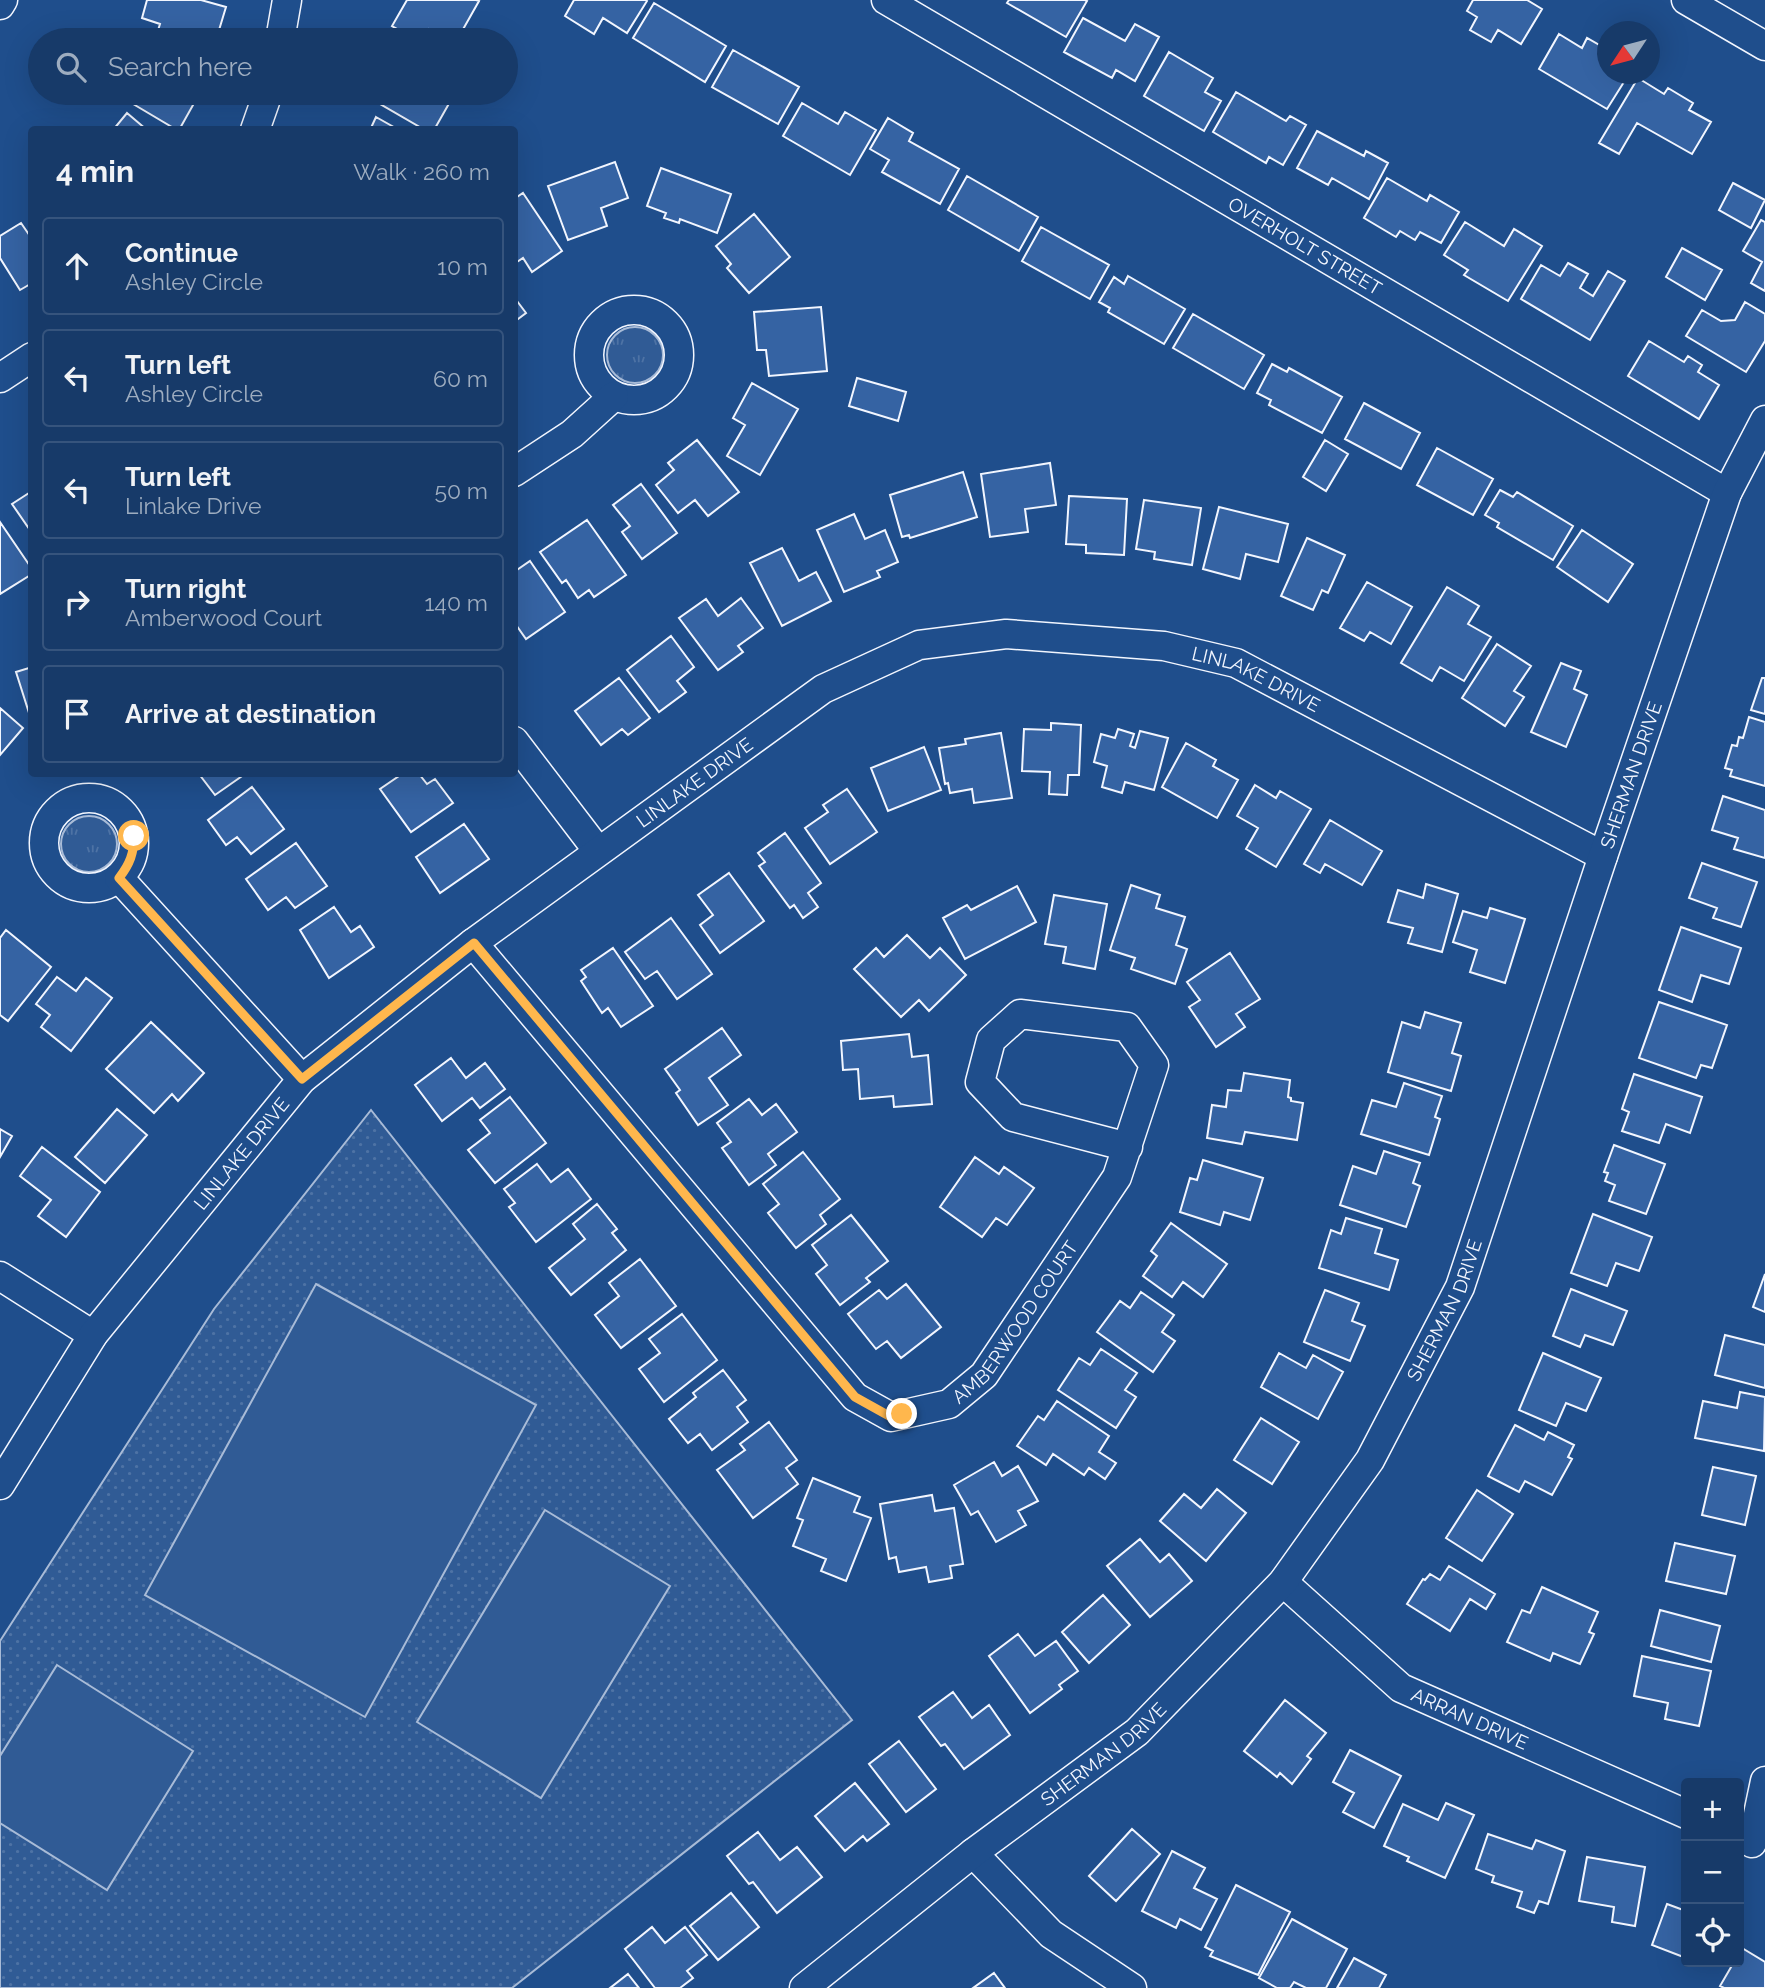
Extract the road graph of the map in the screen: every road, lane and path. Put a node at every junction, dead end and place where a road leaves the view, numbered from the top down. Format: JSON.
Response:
{"nodes":[{"id":1,"x":3,"y":0,"type":"edge"},
{"id":2,"x":287,"y":0,"type":"edge"},
{"id":3,"x":886,"y":0,"type":"edge"},
{"id":4,"x":1686,"y":0,"type":"edge"},
{"id":5,"x":0,"y":5,"type":"edge"},
{"id":6,"x":282,"y":28,"type":"edge"},
{"id":7,"x":1765,"y":46,"type":"edge"},
{"id":8,"x":264,"y":105,"type":"edge"},
{"id":9,"x":257,"y":126,"type":"edge"},
{"id":10,"x":28,"y":360,"type":"edge"},
{"id":11,"x":0,"y":378,"type":"edge"},
{"id":12,"x":614,"y":396,"type":"dead end"},
{"id":13,"x":1765,"y":420,"type":"edge"},
{"id":14,"x":518,"y":469,"type":"edge"},
{"id":15,"x":1727,"y":493,"type":"junction"},
{"id":16,"x":518,"y":746,"type":"edge"},
{"id":17,"x":598,"y":851,"type":"junction"},
{"id":18,"x":1603,"y":856,"type":"junction"},
{"id":19,"x":119,"y":878,"type":"dead end"},
{"id":20,"x":474,"y":943,"type":"junction"},
{"id":21,"x":302,"y":1079,"type":"junction"},
{"id":22,"x":1128,"y":1147,"type":"junction"},
{"id":23,"x":0,"y":1276,"type":"edge"},
{"id":24,"x":93,"y":1335,"type":"junction"},
{"id":25,"x":0,"y":1485,"type":"edge"},
{"id":26,"x":1283,"y":1582,"type":"junction"},
{"id":27,"x":1765,"y":1781,"type":"edge"},
{"id":28,"x":1681,"y":1812,"type":"edge"},
{"id":29,"x":1752,"y":1846,"type":"edge"},
{"id":30,"x":973,"y":1853,"type":"junction"},
{"id":31,"x":804,"y":1988,"type":"edge"},
{"id":32,"x":1132,"y":1988,"type":"edge"}],
"edges":[{"from":1,"to":5,"type":"street"},
{"from":2,"to":6,"type":"street"},
{"from":3,"to":15,"type":"street","name":"OVERHOLT STREET"},
{"from":4,"to":7,"type":"street"},
{"from":8,"to":9,"type":"street"},
{"from":10,"to":11,"type":"street"},
{"from":12,"to":14,"type":"street"},
{"from":13,"to":15,"type":"street","name":"SHERMAN DRIVE"},
{"from":15,"to":18,"type":"street","name":"SHERMAN DRIVE"},
{"from":16,"to":17,"type":"street"},
{"from":17,"to":18,"type":"street","name":"LINLAKE DRIVE"},
{"from":17,"to":20,"type":"street","name":"LINLAKE DRIVE"},
{"from":18,"to":26,"type":"street","name":"SHERMAN DRIVE"},
{"from":19,"to":21,"type":"street"},
{"from":20,"to":21,"type":"street","name":"LINLAKE DRIVE"},
{"from":20,"to":22,"type":"street","name":"AMBERWOOD COURT"},
{"from":21,"to":24,"type":"street","name":"LINLAKE DRIVE"},
{"from":22,"to":22,"type":"street","name":"AMBERWOOD COURT"},
{"from":23,"to":24,"type":"street"},
{"from":24,"to":25,"type":"street","name":"LINLAKE DRIVE"},
{"from":26,"to":28,"type":"street","name":"ARRAN DRIVE"},
{"from":26,"to":30,"type":"street","name":"SHERMAN DRIVE"},
{"from":27,"to":29,"type":"street"},
{"from":30,"to":31,"type":"street","name":"SHERMAN DRIVE"},
{"from":30,"to":32,"type":"street"}]}
